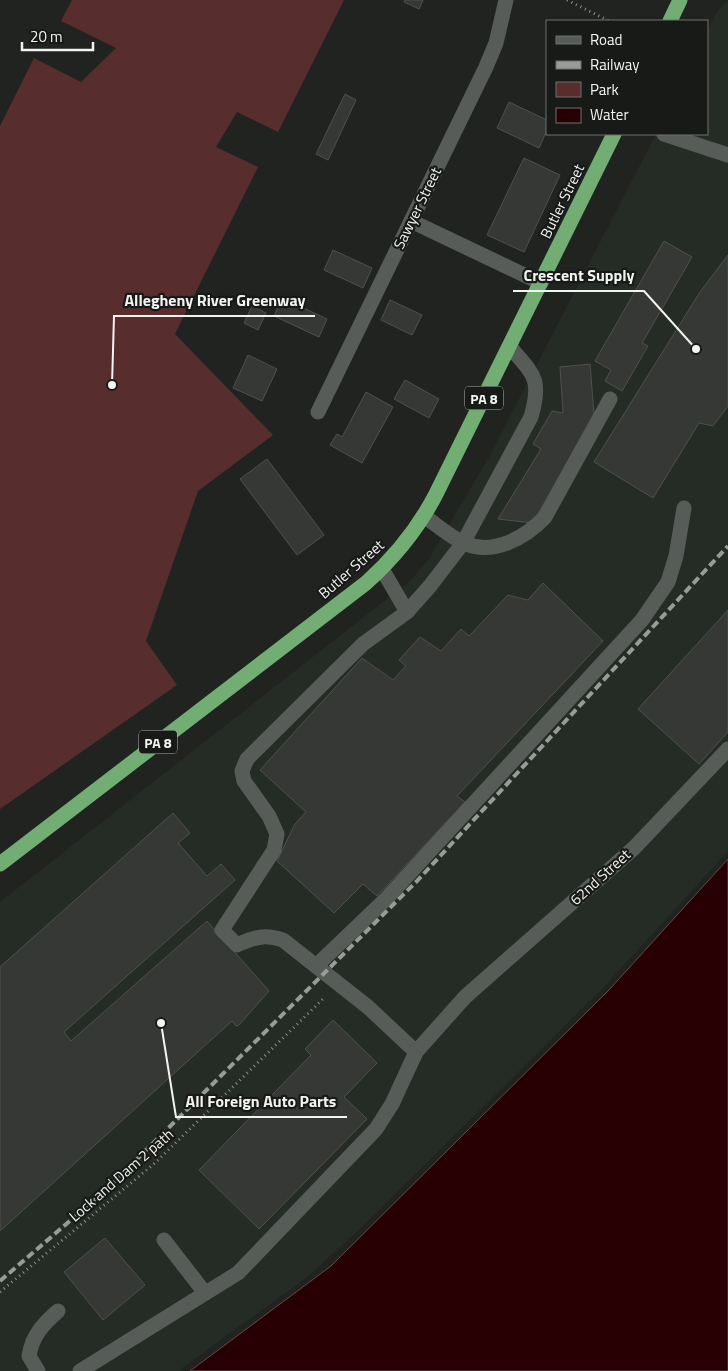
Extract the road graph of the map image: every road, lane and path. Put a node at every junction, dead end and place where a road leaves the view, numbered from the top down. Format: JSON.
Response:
{"nodes":[{"id":1,"x":506,"y":0,"type":"edge"},
{"id":2,"x":567,"y":0,"type":"edge"},
{"id":3,"x":680,"y":2,"type":"edge"},
{"id":4,"x":607,"y":20,"type":"edge"},
{"id":5,"x":671,"y":20,"type":"edge"},
{"id":6,"x":614,"y":135,"type":"edge"},
{"id":7,"x":667,"y":135,"type":"edge"},
{"id":8,"x":728,"y":155,"type":"edge"},
{"id":9,"x":411,"y":221,"type":"junction"},
{"id":10,"x":541,"y":283,"type":"junction"},
{"id":11,"x":510,"y":346,"type":"junction"},
{"id":12,"x":610,"y":399,"type":"dead end"},
{"id":13,"x":318,"y":412,"type":"dead end"},
{"id":14,"x":684,"y":508,"type":"dead end"},
{"id":15,"x":424,"y":516,"type":"junction"},
{"id":16,"x":463,"y":543,"type":"junction"},
{"id":17,"x":382,"y":569,"type":"junction"},
{"id":18,"x":407,"y":612,"type":"junction"},
{"id":19,"x":728,"y":749,"type":"edge"},
{"id":20,"x":3,"y":859,"type":"edge"},
{"id":21,"x":316,"y":966,"type":"junction"},
{"id":22,"x":338,"y":984,"type":"junction"},
{"id":23,"x":416,"y":1052,"type":"junction"},
{"id":24,"x":164,"y":1240,"type":"dead end"},
{"id":25,"x":0,"y":1292,"type":"edge"},
{"id":26,"x":205,"y":1293,"type":"junction"},
{"id":27,"x":58,"y":1311,"type":"dead end"},
{"id":28,"x":38,"y":1371,"type":"edge"},
{"id":29,"x":80,"y":1371,"type":"edge"}],
"edges":[{"from":1,"to":9,"type":"street","name":"Sawyer Street"},
{"from":2,"to":4,"type":"path"},
{"from":3,"to":5,"type":"highway"},
{"from":6,"to":10,"type":"highway","name":"Butler Street","number":"PA 8"},
{"from":7,"to":8,"type":"street"},
{"from":9,"to":10,"type":"street"},
{"from":9,"to":13,"type":"street","name":"Sawyer Street"},
{"from":10,"to":11,"type":"highway","name":"Butler Street","number":"PA 8"},
{"from":11,"to":15,"type":"highway","name":"Butler Street","number":"PA 8"},
{"from":11,"to":16,"type":"street"},
{"from":12,"to":16,"type":"street"},
{"from":14,"to":21,"type":"street"},
{"from":15,"to":16,"type":"street"},
{"from":15,"to":17,"type":"highway","name":"Butler Street","number":"PA 8"},
{"from":16,"to":18,"type":"street"},
{"from":17,"to":18,"type":"street"},
{"from":17,"to":20,"type":"highway","name":"Butler Street","number":"PA 8"},
{"from":18,"to":21,"type":"street"},
{"from":19,"to":23,"type":"street","name":"62nd Street"},
{"from":21,"to":22,"type":"street"},
{"from":22,"to":23,"type":"street"},
{"from":22,"to":25,"type":"path","name":"Lock and Dam 2 path"},
{"from":23,"to":26,"type":"street","name":"62nd Street"},
{"from":24,"to":26,"type":"street"},
{"from":26,"to":29,"type":"street","name":"62nd Street"},
{"from":27,"to":28,"type":"street"}]}
